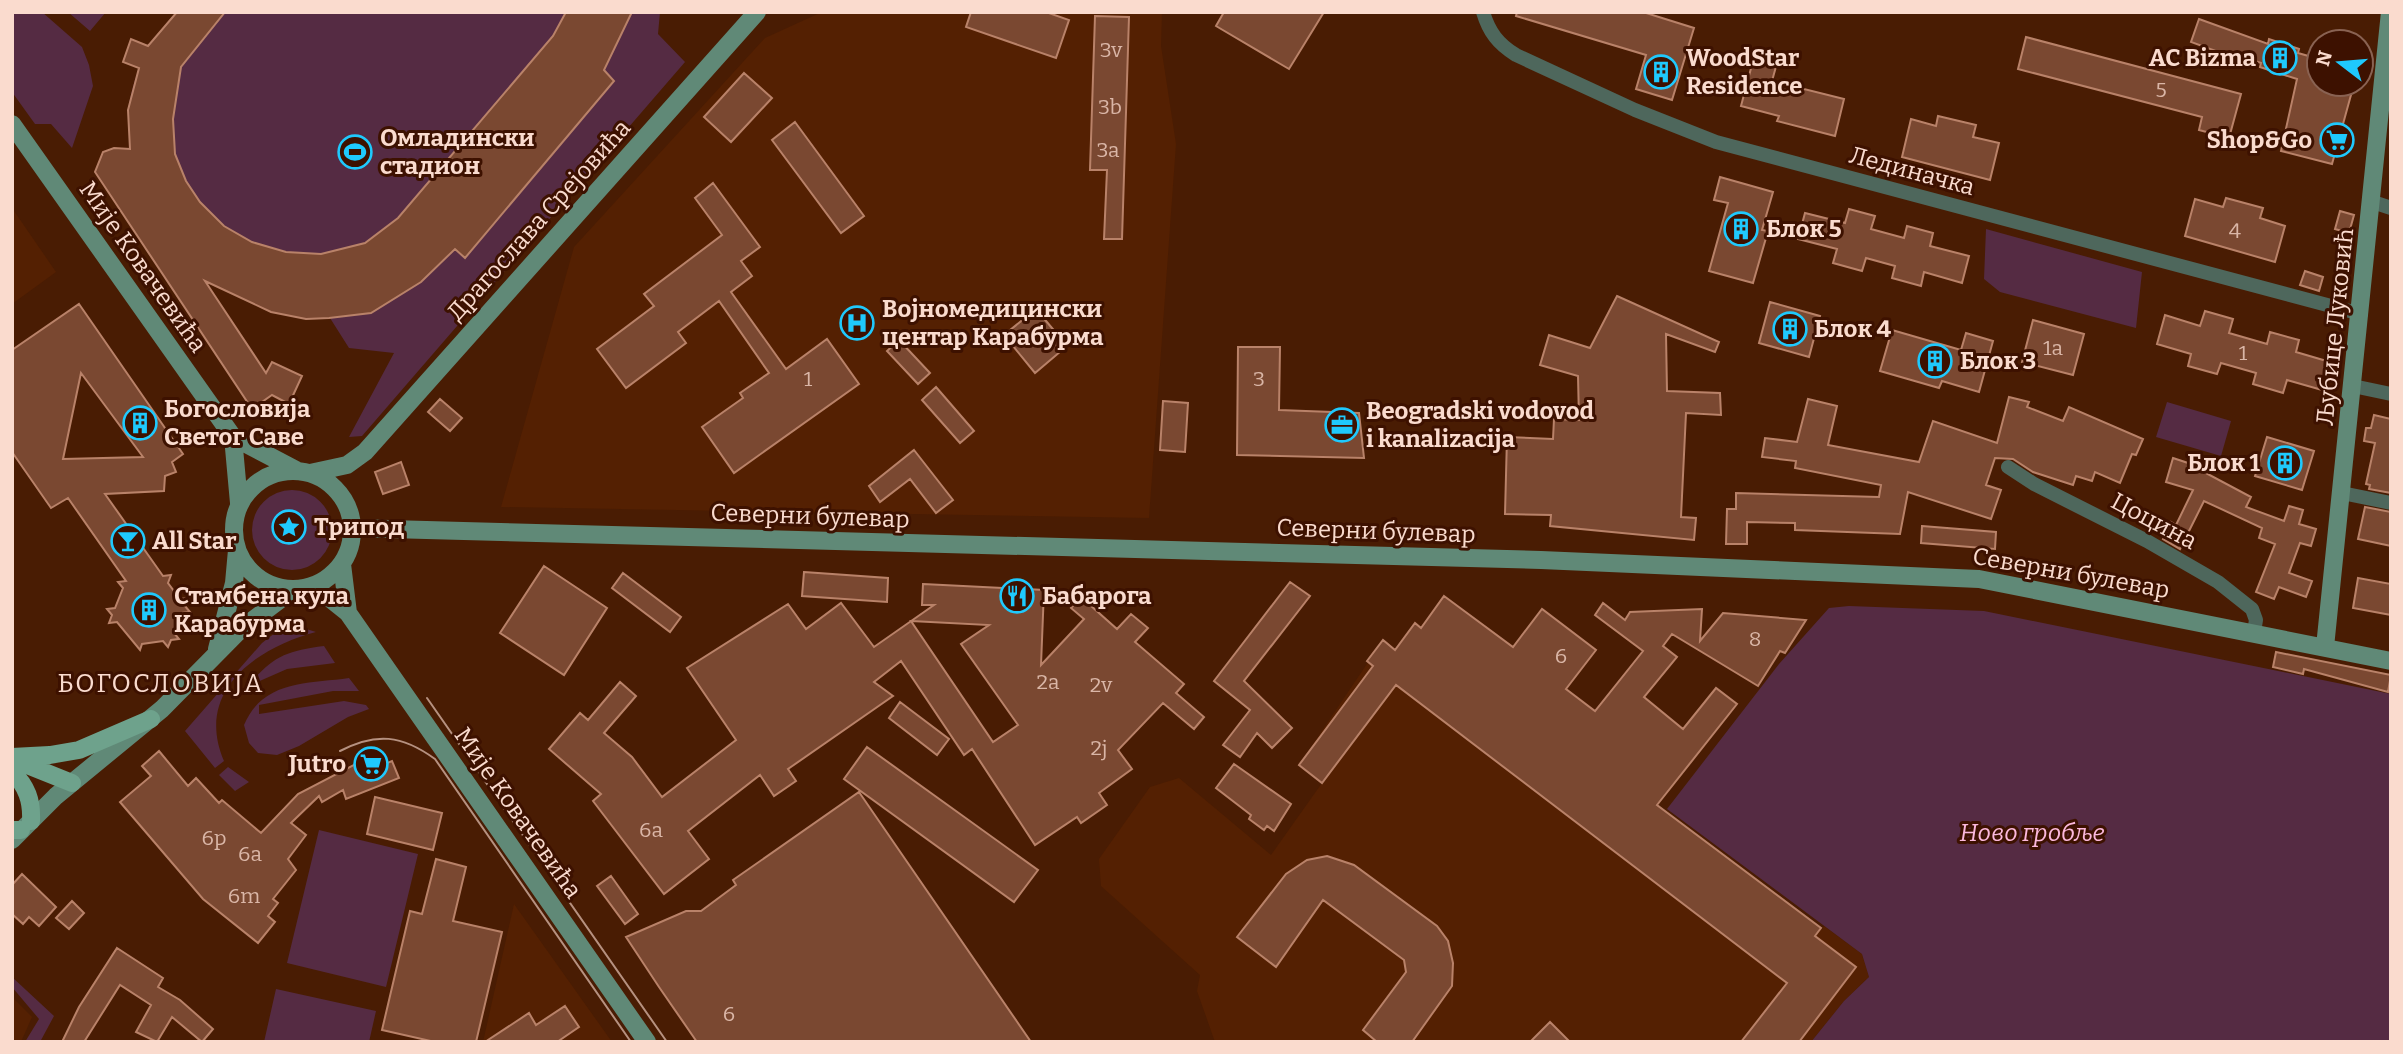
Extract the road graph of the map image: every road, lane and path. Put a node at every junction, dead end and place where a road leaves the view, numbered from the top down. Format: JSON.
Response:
{"nodes":[{"id":1,"x":757,"y":12,"type":"edge"},
{"id":2,"x":1483,"y":12,"type":"edge"},
{"id":3,"x":2390,"y":14,"type":"edge"},
{"id":4,"x":12,"y":124,"type":"edge"},
{"id":5,"x":2372,"y":202,"type":"junction"},
{"id":6,"x":2391,"y":208,"type":"edge"},
{"id":7,"x":2361,"y":314,"type":"junction"},
{"id":8,"x":2353,"y":386,"type":"junction"},
{"id":9,"x":2391,"y":394,"type":"edge"},
{"id":10,"x":233,"y":438,"type":"junction"},
{"id":11,"x":357,"y":460,"type":"junction"},
{"id":12,"x":2008,"y":467,"type":"dead end"},
{"id":13,"x":302,"y":471,"type":"junction"},
{"id":14,"x":2342,"y":493,"type":"junction"},
{"id":15,"x":239,"y":503,"type":"junction"},
{"id":16,"x":346,"y":503,"type":"junction"},
{"id":17,"x":2391,"y":503,"type":"edge"},
{"id":18,"x":352,"y":528,"type":"junction"},
{"id":19,"x":237,"y":550,"type":"junction"},
{"id":20,"x":342,"y":564,"type":"junction"},
{"id":21,"x":301,"y":588,"type":"junction"},
{"id":22,"x":348,"y":613,"type":"junction"},
{"id":23,"x":2254,"y":632,"type":"junction"},
{"id":24,"x":2325,"y":647,"type":"junction"},
{"id":25,"x":216,"y":652,"type":"junction"},
{"id":26,"x":2391,"y":661,"type":"edge"},
{"id":27,"x":151,"y":719,"type":"junction"},
{"id":28,"x":12,"y":758,"type":"edge"},
{"id":29,"x":12,"y":772,"type":"edge"},
{"id":30,"x":72,"y":783,"type":"junction"},
{"id":31,"x":19,"y":830,"type":"edge"},
{"id":32,"x":647,"y":1042,"type":"edge"}],
"edges":[{"from":1,"to":11,"type":"street","name":"Драгослава Срејовића"},
{"from":2,"to":7,"type":"street","name":"Лединачка"},
{"from":3,"to":5,"type":"street","name":"Љубице Луковић"},
{"from":4,"to":10,"type":"street","name":"Мије Ковачевића"},
{"from":5,"to":6,"type":"street"},
{"from":5,"to":7,"type":"street","name":"Љубице Луковић"},
{"from":7,"to":8,"type":"street","name":"Љубице Луковић"},
{"from":8,"to":9,"type":"street"},
{"from":8,"to":14,"type":"street","name":"Љубице Луковић"},
{"from":10,"to":13,"type":"street","name":"Мије Ковачевића"},
{"from":10,"to":15,"type":"street","name":"Мије Ковачевића"},
{"from":11,"to":13,"type":"street"},
{"from":11,"to":16,"type":"street","name":"Драгослава Срејовића"},
{"from":12,"to":23,"type":"street","name":"Цоцина"},
{"from":13,"to":15,"type":"street"},
{"from":13,"to":16,"type":"street"},
{"from":14,"to":17,"type":"street"},
{"from":14,"to":24,"type":"street","name":"Љубице Луковић"},
{"from":15,"to":19,"type":"street","name":"Мије Ковачевића"},
{"from":16,"to":18,"type":"street"},
{"from":18,"to":20,"type":"street","name":"Мије Ковачевића"},
{"from":18,"to":23,"type":"street","name":"Северни булевар"},
{"from":19,"to":21,"type":"street","name":"Мије Ковачевића"},
{"from":19,"to":25,"type":"street"},
{"from":20,"to":21,"type":"street"},
{"from":20,"to":22,"type":"street","name":"Мије Ковачевића"},
{"from":21,"to":22,"type":"street","name":"Мије Ковачевића"},
{"from":21,"to":25,"type":"street"},
{"from":22,"to":32,"type":"street","name":"Мије Ковачевића"},
{"from":23,"to":24,"type":"street","name":"Северни булевар"},
{"from":24,"to":26,"type":"street","name":"Северни булевар"},
{"from":25,"to":27,"type":"street"},
{"from":27,"to":28,"type":"main road"},
{"from":27,"to":30,"type":"street"},
{"from":28,"to":30,"type":"main road"},
{"from":29,"to":31,"type":"main road"},
{"from":30,"to":31,"type":"street"}]}
